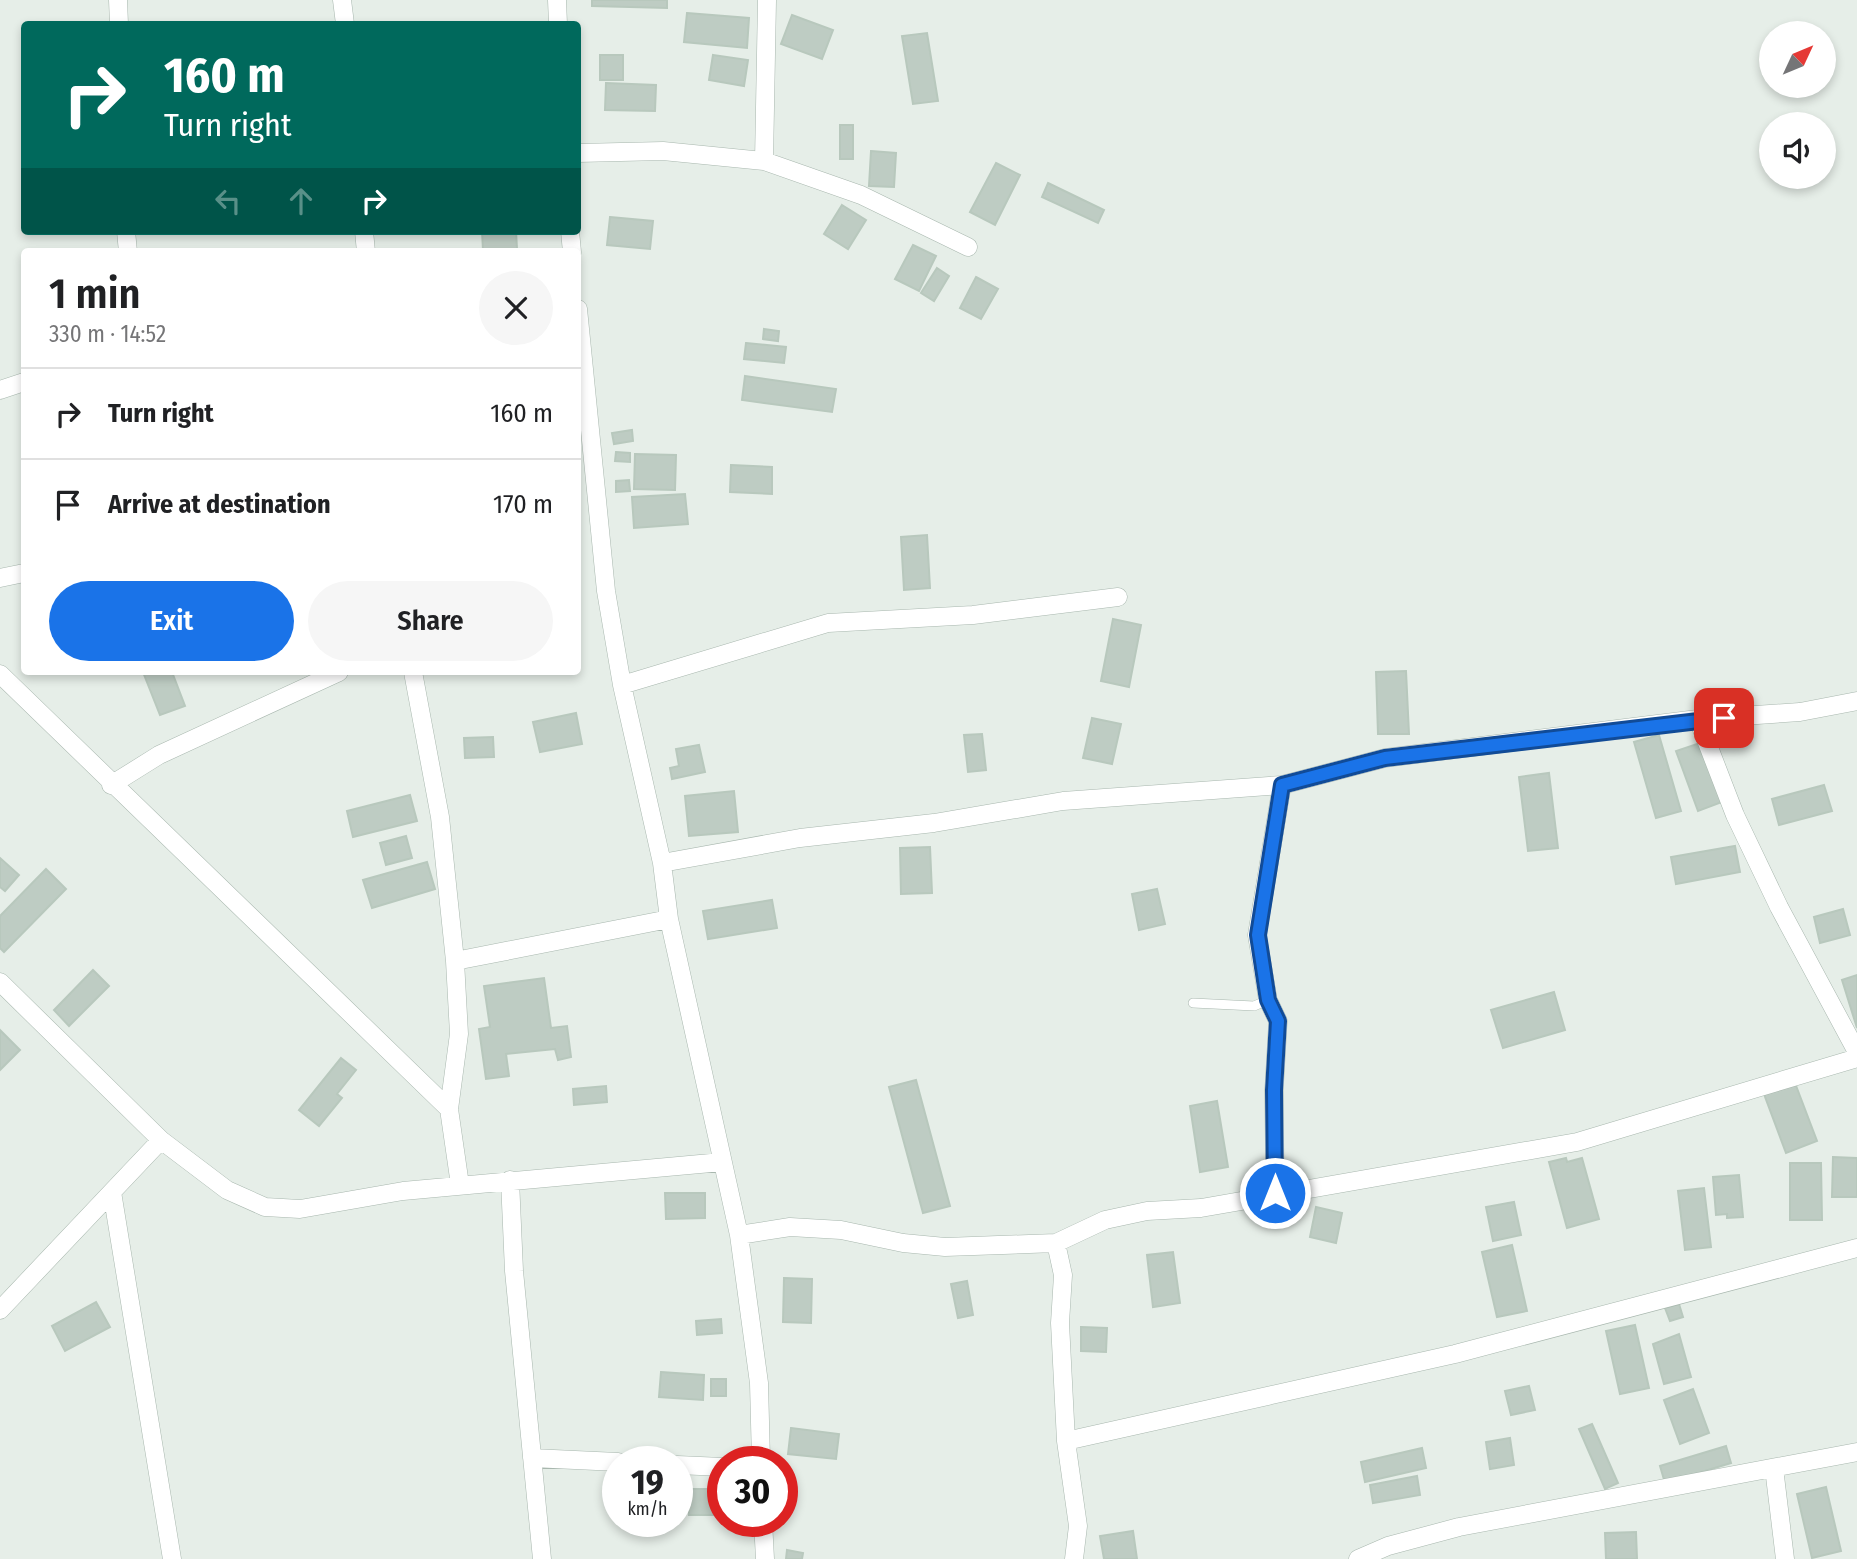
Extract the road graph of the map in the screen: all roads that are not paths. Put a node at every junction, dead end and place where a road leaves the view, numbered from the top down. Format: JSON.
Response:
{"nodes":[{"id":1,"x":118,"y":0,"type":"edge"},
{"id":2,"x":342,"y":0,"type":"edge"},
{"id":3,"x":556,"y":0,"type":"edge"},
{"id":4,"x":767,"y":0,"type":"edge"},
{"id":5,"x":119,"y":21,"type":"edge"},
{"id":6,"x":345,"y":21,"type":"edge"},
{"id":7,"x":558,"y":21,"type":"edge"},
{"id":8,"x":581,"y":153,"type":"edge"},
{"id":9,"x":764,"y":161,"type":"junction"},
{"id":10,"x":968,"y":247,"type":"dead end"},
{"id":11,"x":581,"y":377,"type":"edge"},
{"id":12,"x":21,"y":383,"type":"edge"},
{"id":13,"x":0,"y":390,"type":"edge"},
{"id":14,"x":584,"y":445,"type":"edge"},
{"id":15,"x":21,"y":574,"type":"edge"},
{"id":16,"x":0,"y":578,"type":"edge"},
{"id":17,"x":1118,"y":597,"type":"dead end"},
{"id":18,"x":0,"y":674,"type":"edge"},
{"id":19,"x":332,"y":675,"type":"edge"},
{"id":20,"x":413,"y":675,"type":"edge"},
{"id":21,"x":622,"y":685,"type":"junction"},
{"id":22,"x":1857,"y":701,"type":"edge"},
{"id":23,"x":1698,"y":719,"type":"junction"},
{"id":24,"x":111,"y":785,"type":"junction"},
{"id":25,"x":1282,"y":785,"type":"junction"},
{"id":26,"x":662,"y":863,"type":"junction"},
{"id":27,"x":669,"y":919,"type":"junction"},
{"id":28,"x":455,"y":961,"type":"junction"},
{"id":29,"x":0,"y":982,"type":"edge"},
{"id":30,"x":1268,"y":1000,"type":"junction"},
{"id":31,"x":1193,"y":1003,"type":"dead end"},
{"id":32,"x":1857,"y":1055,"type":"edge"},
{"id":33,"x":449,"y":1110,"type":"junction"},
{"id":34,"x":161,"y":1140,"type":"junction"},
{"id":35,"x":722,"y":1162,"type":"junction"},
{"id":36,"x":510,"y":1180,"type":"junction"},
{"id":37,"x":460,"y":1185,"type":"junction"},
{"id":38,"x":112,"y":1192,"type":"junction"},
{"id":39,"x":1275,"y":1193,"type":"junction"},
{"id":40,"x":738,"y":1235,"type":"junction"},
{"id":41,"x":1056,"y":1243,"type":"junction"},
{"id":42,"x":1857,"y":1248,"type":"edge"},
{"id":43,"x":0,"y":1310,"type":"edge"},
{"id":44,"x":1066,"y":1441,"type":"junction"},
{"id":45,"x":761,"y":1446,"type":"edge"},
{"id":46,"x":1857,"y":1452,"type":"edge"},
{"id":47,"x":532,"y":1458,"type":"junction"},
{"id":48,"x":602,"y":1461,"type":"edge"},
{"id":49,"x":1773,"y":1468,"type":"junction"},
{"id":50,"x":764,"y":1537,"type":"edge"},
{"id":51,"x":172,"y":1559,"type":"edge"},
{"id":52,"x":542,"y":1559,"type":"edge"},
{"id":53,"x":765,"y":1559,"type":"edge"},
{"id":54,"x":1074,"y":1559,"type":"edge"},
{"id":55,"x":1358,"y":1559,"type":"edge"},
{"id":56,"x":1786,"y":1559,"type":"edge"}],
"edges":[{"from":1,"to":5,"type":"street"},
{"from":2,"to":6,"type":"street"},
{"from":3,"to":7,"type":"street"},
{"from":4,"to":9,"type":"street"},
{"from":8,"to":9,"type":"street"},
{"from":9,"to":10,"type":"street"},
{"from":11,"to":14,"type":"street"},
{"from":12,"to":13,"type":"street"},
{"from":14,"to":21,"type":"street"},
{"from":15,"to":16,"type":"street"},
{"from":17,"to":21,"type":"street"},
{"from":18,"to":24,"type":"street"},
{"from":19,"to":24,"type":"street"},
{"from":20,"to":28,"type":"street"},
{"from":21,"to":26,"type":"street"},
{"from":22,"to":23,"type":"street"},
{"from":23,"to":25,"type":"street"},
{"from":23,"to":32,"type":"street"},
{"from":24,"to":33,"type":"street"},
{"from":25,"to":26,"type":"street"},
{"from":25,"to":30,"type":"street"},
{"from":26,"to":27,"type":"street"},
{"from":27,"to":28,"type":"street"},
{"from":27,"to":35,"type":"street"},
{"from":28,"to":33,"type":"street"},
{"from":29,"to":34,"type":"street"},
{"from":30,"to":31,"type":"lane"},
{"from":30,"to":39,"type":"street"},
{"from":32,"to":39,"type":"street"},
{"from":33,"to":37,"type":"street"},
{"from":34,"to":37,"type":"street"},
{"from":34,"to":38,"type":"street"},
{"from":35,"to":36,"type":"street"},
{"from":35,"to":40,"type":"street"},
{"from":36,"to":37,"type":"street"},
{"from":36,"to":47,"type":"street"},
{"from":38,"to":43,"type":"street"},
{"from":38,"to":51,"type":"street"},
{"from":39,"to":41,"type":"street"},
{"from":40,"to":41,"type":"street"},
{"from":40,"to":45,"type":"street"},
{"from":41,"to":44,"type":"street"},
{"from":42,"to":44,"type":"street"},
{"from":44,"to":54,"type":"street"},
{"from":46,"to":49,"type":"street"},
{"from":47,"to":48,"type":"street"},
{"from":47,"to":52,"type":"street"},
{"from":49,"to":55,"type":"street"},
{"from":49,"to":56,"type":"street"},
{"from":50,"to":53,"type":"street"}]}
